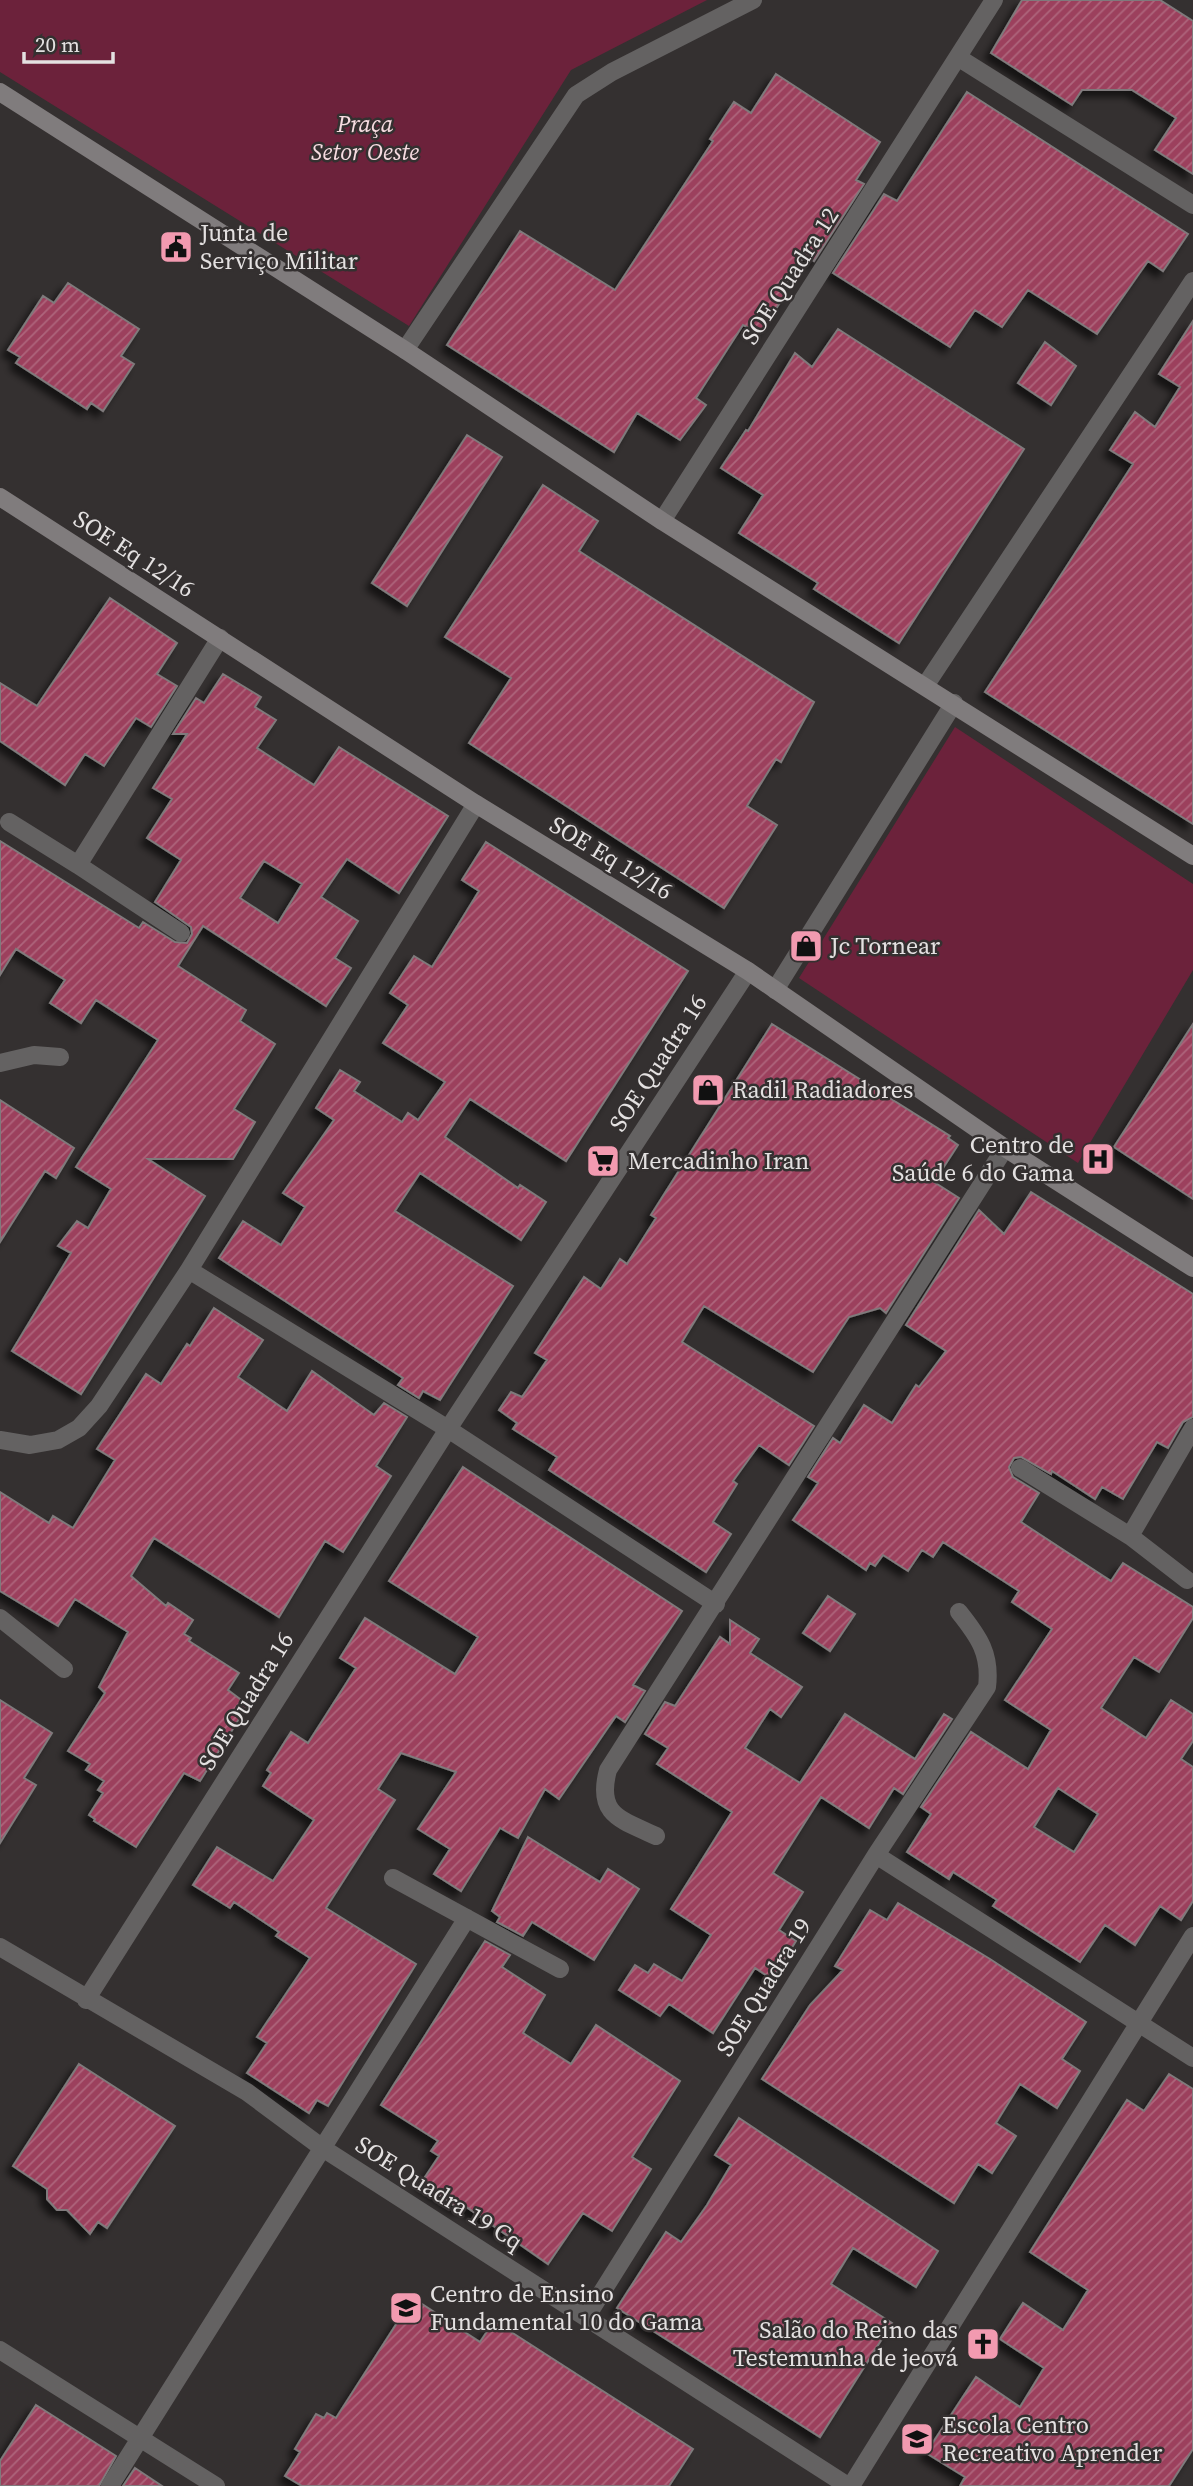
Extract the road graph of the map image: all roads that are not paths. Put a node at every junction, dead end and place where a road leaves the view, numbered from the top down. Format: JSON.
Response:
{"nodes":[{"id":1,"x":753,"y":0,"type":"edge"},
{"id":2,"x":994,"y":0,"type":"edge"},
{"id":3,"x":959,"y":58,"type":"junction"},
{"id":4,"x":0,"y":92,"type":"edge"},
{"id":5,"x":1193,"y":205,"type":"edge"},
{"id":6,"x":1193,"y":281,"type":"edge"},
{"id":7,"x":405,"y":350,"type":"junction"},
{"id":8,"x":0,"y":496,"type":"edge"},
{"id":9,"x":662,"y":521,"type":"junction"},
{"id":10,"x":220,"y":638,"type":"junction"},
{"id":11,"x":925,"y":686,"type":"junction"},
{"id":12,"x":954,"y":703,"type":"junction"},
{"id":13,"x":476,"y":804,"type":"junction"},
{"id":14,"x":9,"y":822,"type":"dead end"},
{"id":15,"x":1193,"y":856,"type":"edge"},
{"id":16,"x":78,"y":865,"type":"junction"},
{"id":17,"x":181,"y":933,"type":"dead end"},
{"id":18,"x":748,"y":971,"type":"junction"},
{"id":19,"x":775,"y":990,"type":"junction"},
{"id":20,"x":60,"y":1057,"type":"dead end"},
{"id":21,"x":0,"y":1063,"type":"edge"},
{"id":22,"x":1005,"y":1148,"type":"junction"},
{"id":23,"x":1193,"y":1268,"type":"edge"},
{"id":24,"x":189,"y":1270,"type":"junction"},
{"id":25,"x":1193,"y":1428,"type":"edge"},
{"id":26,"x":448,"y":1429,"type":"junction"},
{"id":27,"x":0,"y":1440,"type":"edge"},
{"id":28,"x":1020,"y":1468,"type":"dead end"},
{"id":29,"x":1130,"y":1536,"type":"junction"},
{"id":30,"x":1187,"y":1580,"type":"dead end"},
{"id":31,"x":716,"y":1604,"type":"junction"},
{"id":32,"x":959,"y":1612,"type":"dead end"},
{"id":33,"x":0,"y":1618,"type":"edge"},
{"id":34,"x":64,"y":1669,"type":"dead end"},
{"id":35,"x":656,"y":1836,"type":"dead end"},
{"id":36,"x":876,"y":1855,"type":"junction"},
{"id":37,"x":393,"y":1878,"type":"dead end"},
{"id":38,"x":467,"y":1918,"type":"junction"},
{"id":39,"x":1193,"y":1936,"type":"edge"},
{"id":40,"x":0,"y":1947,"type":"edge"},
{"id":41,"x":560,"y":1969,"type":"dead end"},
{"id":42,"x":86,"y":2000,"type":"junction"},
{"id":43,"x":1138,"y":2022,"type":"junction"},
{"id":44,"x":1193,"y":2058,"type":"edge"},
{"id":45,"x":324,"y":2149,"type":"junction"},
{"id":46,"x":587,"y":2316,"type":"junction"},
{"id":47,"x":0,"y":2350,"type":"edge"},
{"id":48,"x":140,"y":2440,"type":"junction"},
{"id":49,"x":110,"y":2486,"type":"edge"},
{"id":50,"x":216,"y":2486,"type":"edge"},
{"id":51,"x":849,"y":2486,"type":"edge"}],
"edges":[{"from":1,"to":7,"type":"street"},
{"from":2,"to":3,"type":"street","name":"SOE Quadra 12"},
{"from":3,"to":5,"type":"street"},
{"from":3,"to":9,"type":"street","name":"SOE Quadra 12"},
{"from":4,"to":7,"type":"street"},
{"from":6,"to":11,"type":"street"},
{"from":7,"to":9,"type":"street"},
{"from":8,"to":10,"type":"street","name":"SOE Eq 12/16"},
{"from":9,"to":11,"type":"street"},
{"from":10,"to":13,"type":"street","name":"SOE Eq 12/16"},
{"from":10,"to":16,"type":"street"},
{"from":11,"to":12,"type":"street"},
{"from":12,"to":15,"type":"street"},
{"from":12,"to":19,"type":"street"},
{"from":13,"to":18,"type":"street","name":"SOE Eq 12/16"},
{"from":13,"to":24,"type":"street"},
{"from":14,"to":16,"type":"street"},
{"from":16,"to":17,"type":"street"},
{"from":18,"to":19,"type":"street","name":"SOE Eq 12/16"},
{"from":18,"to":26,"type":"street","name":"SOE Quadra 16"},
{"from":19,"to":22,"type":"street","name":"SOE Eq 12/16"},
{"from":20,"to":21,"type":"street"},
{"from":22,"to":23,"type":"street","name":"SOE Eq 12/16"},
{"from":22,"to":31,"type":"street"},
{"from":24,"to":26,"type":"street"},
{"from":24,"to":27,"type":"street"},
{"from":25,"to":29,"type":"street"},
{"from":26,"to":31,"type":"street"},
{"from":26,"to":42,"type":"street","name":"SOE Quadra 16"},
{"from":28,"to":29,"type":"street"},
{"from":29,"to":30,"type":"street"},
{"from":31,"to":35,"type":"street"},
{"from":32,"to":36,"type":"street","name":"SOE Quadra 19"},
{"from":33,"to":34,"type":"street"},
{"from":36,"to":43,"type":"street"},
{"from":36,"to":46,"type":"street","name":"SOE Quadra 19"},
{"from":37,"to":38,"type":"street"},
{"from":38,"to":41,"type":"street"},
{"from":38,"to":45,"type":"street"},
{"from":39,"to":43,"type":"street"},
{"from":40,"to":42,"type":"street","name":"SOE Quadra 19 Cq"},
{"from":42,"to":45,"type":"street","name":"SOE Quadra 19 Cq"},
{"from":43,"to":44,"type":"street"},
{"from":43,"to":51,"type":"street"},
{"from":45,"to":46,"type":"street","name":"SOE Quadra 19 Cq"},
{"from":45,"to":48,"type":"street"},
{"from":46,"to":51,"type":"street","name":"SOE Quadra 19 Cq"},
{"from":47,"to":48,"type":"street"},
{"from":48,"to":49,"type":"street"},
{"from":48,"to":50,"type":"street"}]}
